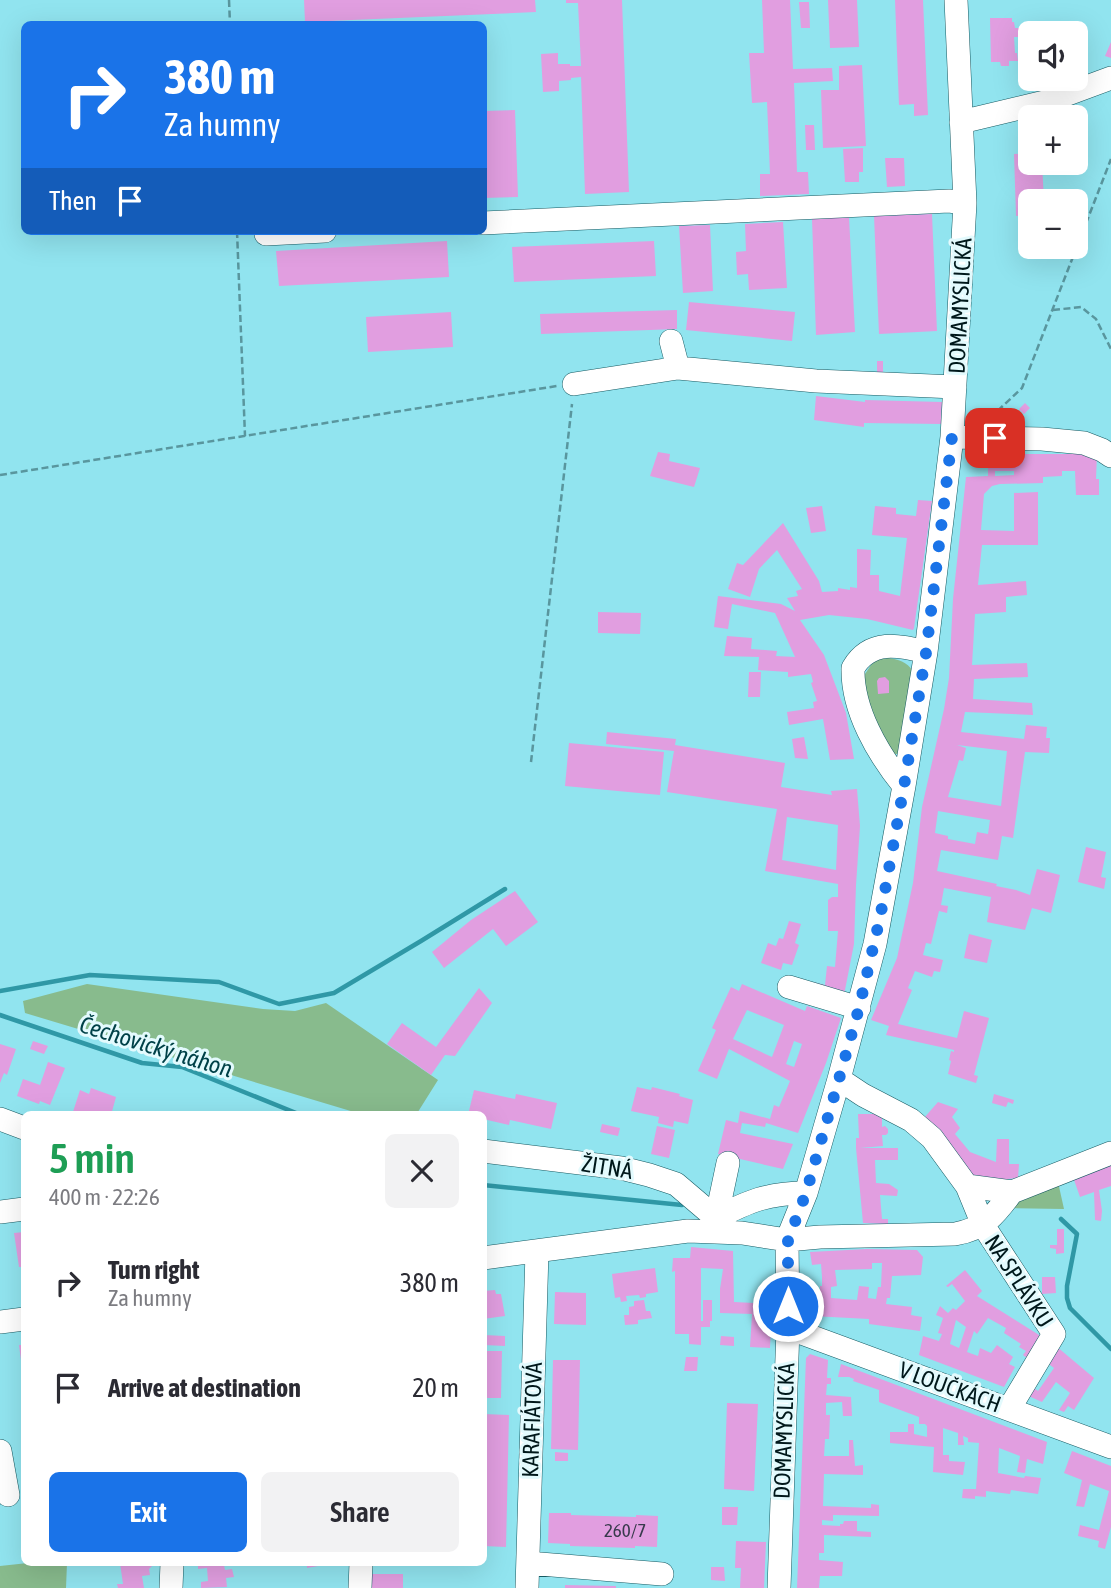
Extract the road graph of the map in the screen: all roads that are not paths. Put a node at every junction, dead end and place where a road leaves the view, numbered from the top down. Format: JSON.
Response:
{"nodes":[{"id":1,"x":956,"y":0,"type":"edge"},
{"id":2,"x":1111,"y":78,"type":"edge"},
{"id":3,"x":961,"y":122,"type":"junction"},
{"id":4,"x":965,"y":203,"type":"junction"},
{"id":5,"x":487,"y":223,"type":"edge"},
{"id":6,"x":671,"y":341,"type":"dead end"},
{"id":7,"x":678,"y":368,"type":"junction"},
{"id":8,"x":574,"y":384,"type":"road end"},
{"id":9,"x":955,"y":387,"type":"junction"},
{"id":10,"x":961,"y":437,"type":"junction"},
{"id":11,"x":1111,"y":456,"type":"edge"},
{"id":12,"x":926,"y":653,"type":"junction"},
{"id":13,"x":904,"y":786,"type":"junction"},
{"id":14,"x":789,"y":987,"type":"dead end"},
{"id":15,"x":859,"y":1008,"type":"junction"},
{"id":16,"x":839,"y":1079,"type":"junction"},
{"id":17,"x":0,"y":1119,"type":"edge"},
{"id":18,"x":21,"y":1127,"type":"edge"},
{"id":19,"x":487,"y":1151,"type":"edge"},
{"id":20,"x":1111,"y":1153,"type":"edge"},
{"id":21,"x":728,"y":1163,"type":"dead end"},
{"id":22,"x":967,"y":1186,"type":"junction"},
{"id":23,"x":1012,"y":1192,"type":"junction"},
{"id":24,"x":806,"y":1193,"type":"junction"},
{"id":25,"x":21,"y":1209,"type":"edge"},
{"id":26,"x":0,"y":1212,"type":"edge"},
{"id":27,"x":715,"y":1225,"type":"junction"},
{"id":28,"x":983,"y":1225,"type":"junction"},
{"id":29,"x":788,"y":1240,"type":"junction"},
{"id":30,"x":537,"y":1252,"type":"junction"},
{"id":31,"x":487,"y":1258,"type":"edge"},
{"id":32,"x":21,"y":1319,"type":"edge"},
{"id":33,"x":0,"y":1322,"type":"edge"},
{"id":34,"x":788,"y":1328,"type":"junction"},
{"id":35,"x":1009,"y":1409,"type":"junction"},
{"id":36,"x":1111,"y":1447,"type":"edge"},
{"id":37,"x":0,"y":1451,"type":"edge"},
{"id":38,"x":8,"y":1495,"type":"dead end"},
{"id":39,"x":528,"y":1563,"type":"junction"},
{"id":40,"x":172,"y":1566,"type":"edge"},
{"id":41,"x":361,"y":1566,"type":"edge"},
{"id":42,"x":662,"y":1574,"type":"dead end"},
{"id":43,"x":171,"y":1588,"type":"edge"},
{"id":44,"x":360,"y":1588,"type":"edge"},
{"id":45,"x":527,"y":1588,"type":"edge"},
{"id":46,"x":779,"y":1588,"type":"edge"}],
"edges":[{"from":1,"to":3,"type":"street","name":"DOMAMYSLICKÁ"},
{"from":2,"to":3,"type":"street"},
{"from":3,"to":4,"type":"street","name":"DOMAMYSLICKÁ"},
{"from":4,"to":5,"type":"street"},
{"from":4,"to":9,"type":"street","name":"DOMAMYSLICKÁ"},
{"from":6,"to":7,"type":"street"},
{"from":7,"to":8,"type":"street"},
{"from":7,"to":9,"type":"street"},
{"from":9,"to":10,"type":"street","name":"DOMAMYSLICKÁ"},
{"from":10,"to":11,"type":"street"},
{"from":10,"to":12,"type":"street","name":"DOMAMYSLICKÁ"},
{"from":12,"to":13,"type":"street","name":"DOMAMYSLICKÁ"},
{"from":12,"to":13,"type":"street"},
{"from":13,"to":15,"type":"street","name":"DOMAMYSLICKÁ"},
{"from":14,"to":15,"type":"street"},
{"from":15,"to":16,"type":"street","name":"DOMAMYSLICKÁ"},
{"from":16,"to":22,"type":"street","name":"NA SPLÁVKU"},
{"from":16,"to":24,"type":"street","name":"DOMAMYSLICKÁ"},
{"from":17,"to":18,"type":"street"},
{"from":19,"to":27,"type":"street","name":"ŽITNÁ"},
{"from":20,"to":23,"type":"street","name":"NA SPLÁVKU"},
{"from":21,"to":27,"type":"street"},
{"from":22,"to":23,"type":"street","name":"NA SPLÁVKU"},
{"from":22,"to":28,"type":"street","name":"NA SPLÁVKU"},
{"from":23,"to":28,"type":"street","name":"NA SPLÁVKU"},
{"from":24,"to":27,"type":"street"},
{"from":24,"to":29,"type":"street","name":"DOMAMYSLICKÁ"},
{"from":25,"to":26,"type":"street"},
{"from":27,"to":29,"type":"street"},
{"from":27,"to":30,"type":"street"},
{"from":28,"to":29,"type":"street","name":"NA SPLÁVKU"},
{"from":28,"to":35,"type":"street","name":"NA SPLÁVKU"},
{"from":29,"to":34,"type":"street","name":"DOMAMYSLICKÁ"},
{"from":30,"to":31,"type":"street"},
{"from":30,"to":39,"type":"street","name":"KARAFIÁTOVÁ"},
{"from":32,"to":33,"type":"street"},
{"from":34,"to":35,"type":"street","name":"V LOUČKÁCH"},
{"from":34,"to":46,"type":"street","name":"DOMAMYSLICKÁ"},
{"from":35,"to":36,"type":"street","name":"V LOUČKÁCH"},
{"from":37,"to":38,"type":"street"},
{"from":39,"to":42,"type":"street"},
{"from":39,"to":45,"type":"street","name":"KARAFIÁTOVÁ"},
{"from":40,"to":43,"type":"street"},
{"from":41,"to":44,"type":"street"}]}
